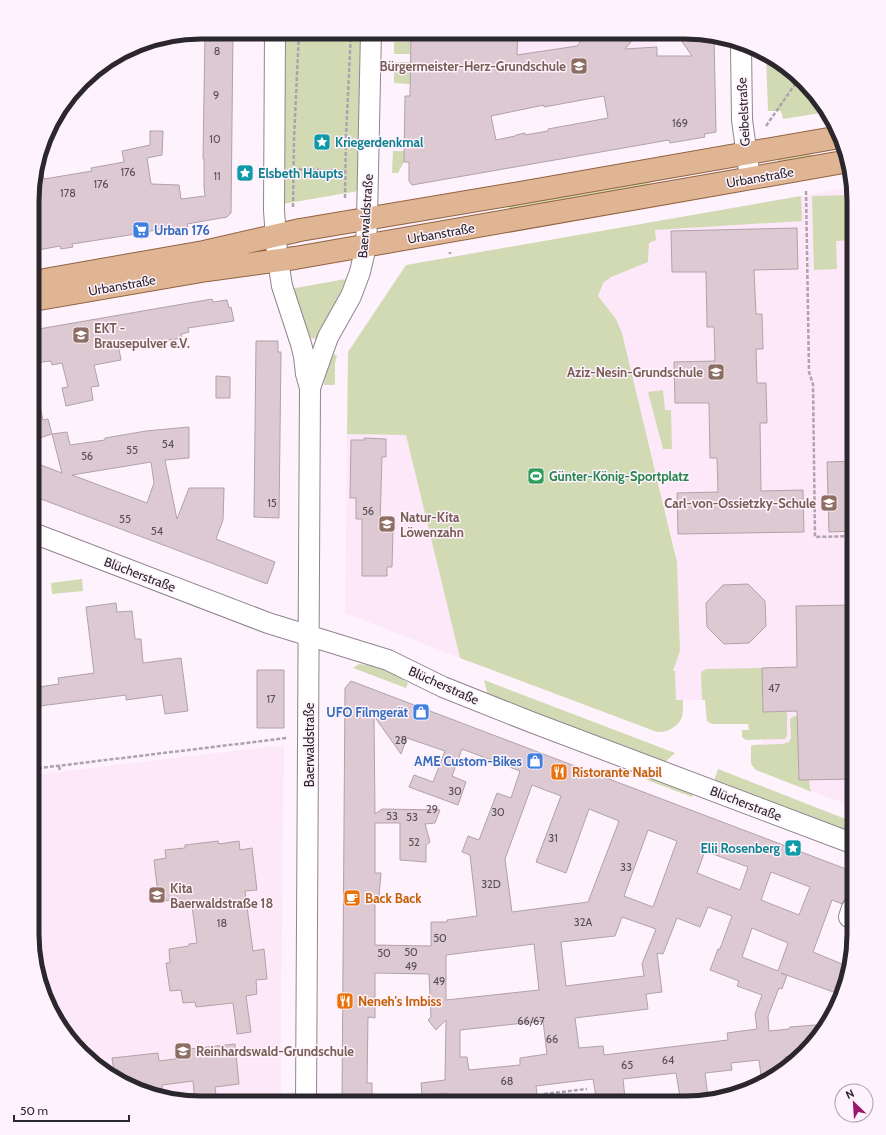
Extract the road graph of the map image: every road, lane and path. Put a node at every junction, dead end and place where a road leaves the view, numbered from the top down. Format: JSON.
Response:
{"nodes":[{"id":1,"x":275,"y":39,"type":"edge"},
{"id":2,"x":299,"y":39,"type":"edge"},
{"id":3,"x":351,"y":39,"type":"edge"},
{"id":4,"x":371,"y":39,"type":"edge"},
{"id":5,"x":741,"y":49,"type":"edge"},
{"id":6,"x":796,"y":83,"type":"edge"},
{"id":7,"x":766,"y":126,"type":"dead end"},
{"id":8,"x":834,"y":138,"type":"edge"},
{"id":9,"x":816,"y":141,"type":"junction"},
{"id":10,"x":746,"y":154,"type":"junction"},
{"id":11,"x":842,"y":162,"type":"edge"},
{"id":12,"x":821,"y":166,"type":"junction"},
{"id":13,"x":294,"y":169,"type":"junction"},
{"id":14,"x":345,"y":170,"type":"junction"},
{"id":15,"x":750,"y":178,"type":"junction"},
{"id":16,"x":806,"y":191,"type":"dead end"},
{"id":17,"x":345,"y":198,"type":"dead end"},
{"id":18,"x":493,"y":198,"type":"junction"},
{"id":19,"x":294,"y":207,"type":"dead end"},
{"id":20,"x":368,"y":219,"type":"junction"},
{"id":21,"x":497,"y":223,"type":"junction"},
{"id":22,"x":275,"y":236,"type":"junction"},
{"id":23,"x":366,"y":246,"type":"junction"},
{"id":24,"x":205,"y":261,"type":"junction"},
{"id":25,"x":278,"y":261,"type":"junction"},
{"id":26,"x":39,"y":281,"type":"edge"},
{"id":27,"x":39,"y":299,"type":"edge"},
{"id":28,"x":310,"y":388,"type":"junction"},
{"id":29,"x":39,"y":535,"type":"edge"},
{"id":30,"x":847,"y":536,"type":"edge"},
{"id":31,"x":309,"y":636,"type":"junction"},
{"id":32,"x":287,"y":738,"type":"dead end"},
{"id":33,"x":59,"y":766,"type":"junction"},
{"id":34,"x":39,"y":768,"type":"edge"},
{"id":35,"x":60,"y":771,"type":"dead end"},
{"id":36,"x":847,"y":841,"type":"edge"},
{"id":37,"x":587,"y":1089,"type":"dead end"},
{"id":38,"x":544,"y":1094,"type":"dead end"},
{"id":39,"x":306,"y":1096,"type":"edge"}],
"edges":[{"from":1,"to":22,"type":"street","name":"Baerwaldstraße"},
{"from":2,"to":13,"type":"path"},
{"from":3,"to":14,"type":"path"},
{"from":4,"to":20,"type":"street","name":"Baerwaldstraße"},
{"from":5,"to":10,"type":"street","name":"Geibelstraße"},
{"from":6,"to":7,"type":"path"},
{"from":8,"to":9,"type":"main road","name":"Urbanstraße"},
{"from":9,"to":10,"type":"main road","name":"Urbanstraße"},
{"from":9,"to":12,"type":"street"},
{"from":10,"to":15,"type":"street","name":"Geibelstraße"},
{"from":10,"to":18,"type":"main road","name":"Urbanstraße"},
{"from":11,"to":12,"type":"main road","name":"Urbanstraße"},
{"from":12,"to":15,"type":"main road","name":"Urbanstraße"},
{"from":13,"to":14,"type":"path"},
{"from":13,"to":19,"type":"path"},
{"from":14,"to":17,"type":"path"},
{"from":15,"to":21,"type":"main road","name":"Urbanstraße"},
{"from":16,"to":30,"type":"path"},
{"from":18,"to":20,"type":"main road","name":"Urbanstraße"},
{"from":18,"to":21,"type":"street"},
{"from":20,"to":22,"type":"main road","name":"Urbanstraße"},
{"from":20,"to":23,"type":"street","name":"Baerwaldstraße"},
{"from":21,"to":23,"type":"main road","name":"Urbanstraße"},
{"from":22,"to":24,"type":"main road","name":"Urbanstraße"},
{"from":22,"to":25,"type":"street","name":"Baerwaldstraße"},
{"from":23,"to":25,"type":"main road","name":"Urbanstraße"},
{"from":23,"to":28,"type":"street","name":"Baerwaldstraße"},
{"from":24,"to":25,"type":"main road","name":"Urbanstraße"},
{"from":24,"to":26,"type":"main road","name":"Urbanstraße"},
{"from":24,"to":27,"type":"main road","name":"Urbanstraße"},
{"from":25,"to":28,"type":"street","name":"Baerwaldstraße"},
{"from":28,"to":31,"type":"street","name":"Baerwaldstraße"},
{"from":29,"to":31,"type":"street","name":"Blücherstraße"},
{"from":31,"to":36,"type":"street","name":"Blücherstraße"},
{"from":31,"to":39,"type":"street","name":"Baerwaldstraße"},
{"from":32,"to":33,"type":"path"},
{"from":33,"to":34,"type":"path"},
{"from":33,"to":35,"type":"path"},
{"from":37,"to":38,"type":"path"}]}
